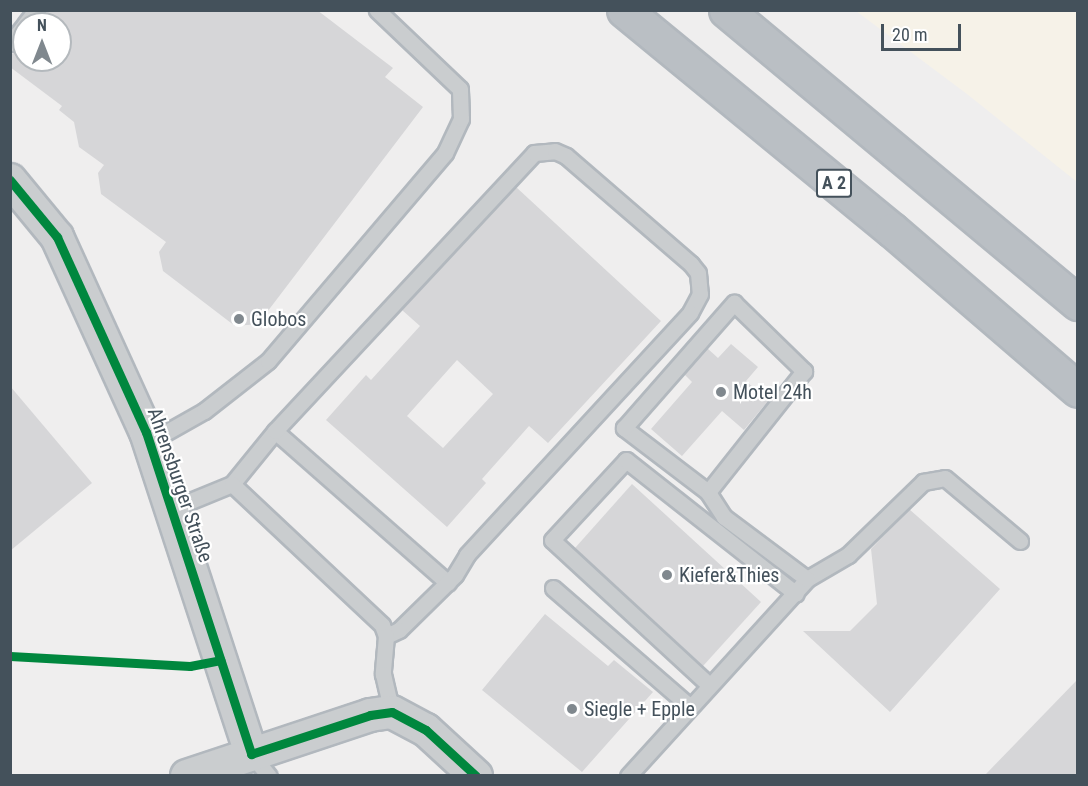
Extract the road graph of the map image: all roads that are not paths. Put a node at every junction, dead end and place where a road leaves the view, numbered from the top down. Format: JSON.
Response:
{"nodes":[{"id":1,"x":377,"y":10,"type":"edge"},
{"id":2,"x":624,"y":10,"type":"edge"},
{"id":3,"x":726,"y":10,"type":"edge"},
{"id":4,"x":10,"y":180,"type":"edge"},
{"id":5,"x":1077,"y":303,"type":"edge"},
{"id":6,"x":1077,"y":390,"type":"edge"},
{"id":7,"x":276,"y":431,"type":"junction"},
{"id":8,"x":149,"y":442,"type":"junction"},
{"id":9,"x":232,"y":484,"type":"junction"},
{"id":10,"x":708,"y":492,"type":"junction"},
{"id":11,"x":171,"y":509,"type":"junction"},
{"id":12,"x":1020,"y":541,"type":"dead end"},
{"id":13,"x":807,"y":579,"type":"junction"},
{"id":14,"x":448,"y":583,"type":"junction"},
{"id":15,"x":553,"y":588,"type":"dead end"},
{"id":16,"x":796,"y":594,"type":"junction"},
{"id":17,"x":386,"y":636,"type":"junction"},
{"id":18,"x":708,"y":684,"type":"junction"},
{"id":19,"x":689,"y":706,"type":"junction"},
{"id":20,"x":392,"y":712,"type":"junction"},
{"id":21,"x":260,"y":765,"type":"edge"},
{"id":22,"x":187,"y":776,"type":"edge"},
{"id":23,"x":476,"y":776,"type":"edge"},
{"id":24,"x":628,"y":776,"type":"edge"}],
"edges":[{"from":1,"to":8,"type":"lane"},
{"from":2,"to":6,"type":"highway","number":"A 2"},
{"from":3,"to":5,"type":"highway"},
{"from":4,"to":8,"type":"street","name":"Ahrensburger Straße"},
{"from":7,"to":9,"type":"lane"},
{"from":7,"to":14,"type":"lane"},
{"from":7,"to":14,"type":"lane"},
{"from":8,"to":11,"type":"street","name":"Ahrensburger Straße"},
{"from":9,"to":11,"type":"lane"},
{"from":9,"to":17,"type":"lane"},
{"from":10,"to":10,"type":"lane"},
{"from":10,"to":13,"type":"lane"},
{"from":11,"to":21,"type":"street","name":"Ahrensburger Straße"},
{"from":12,"to":13,"type":"lane"},
{"from":13,"to":16,"type":"lane"},
{"from":14,"to":17,"type":"lane"},
{"from":15,"to":19,"type":"lane"},
{"from":16,"to":18,"type":"lane"},
{"from":16,"to":18,"type":"lane"},
{"from":17,"to":20,"type":"lane"},
{"from":18,"to":19,"type":"lane"},
{"from":19,"to":24,"type":"lane"},
{"from":20,"to":21,"type":"street"},
{"from":20,"to":23,"type":"street"},
{"from":21,"to":22,"type":"street"}]}
